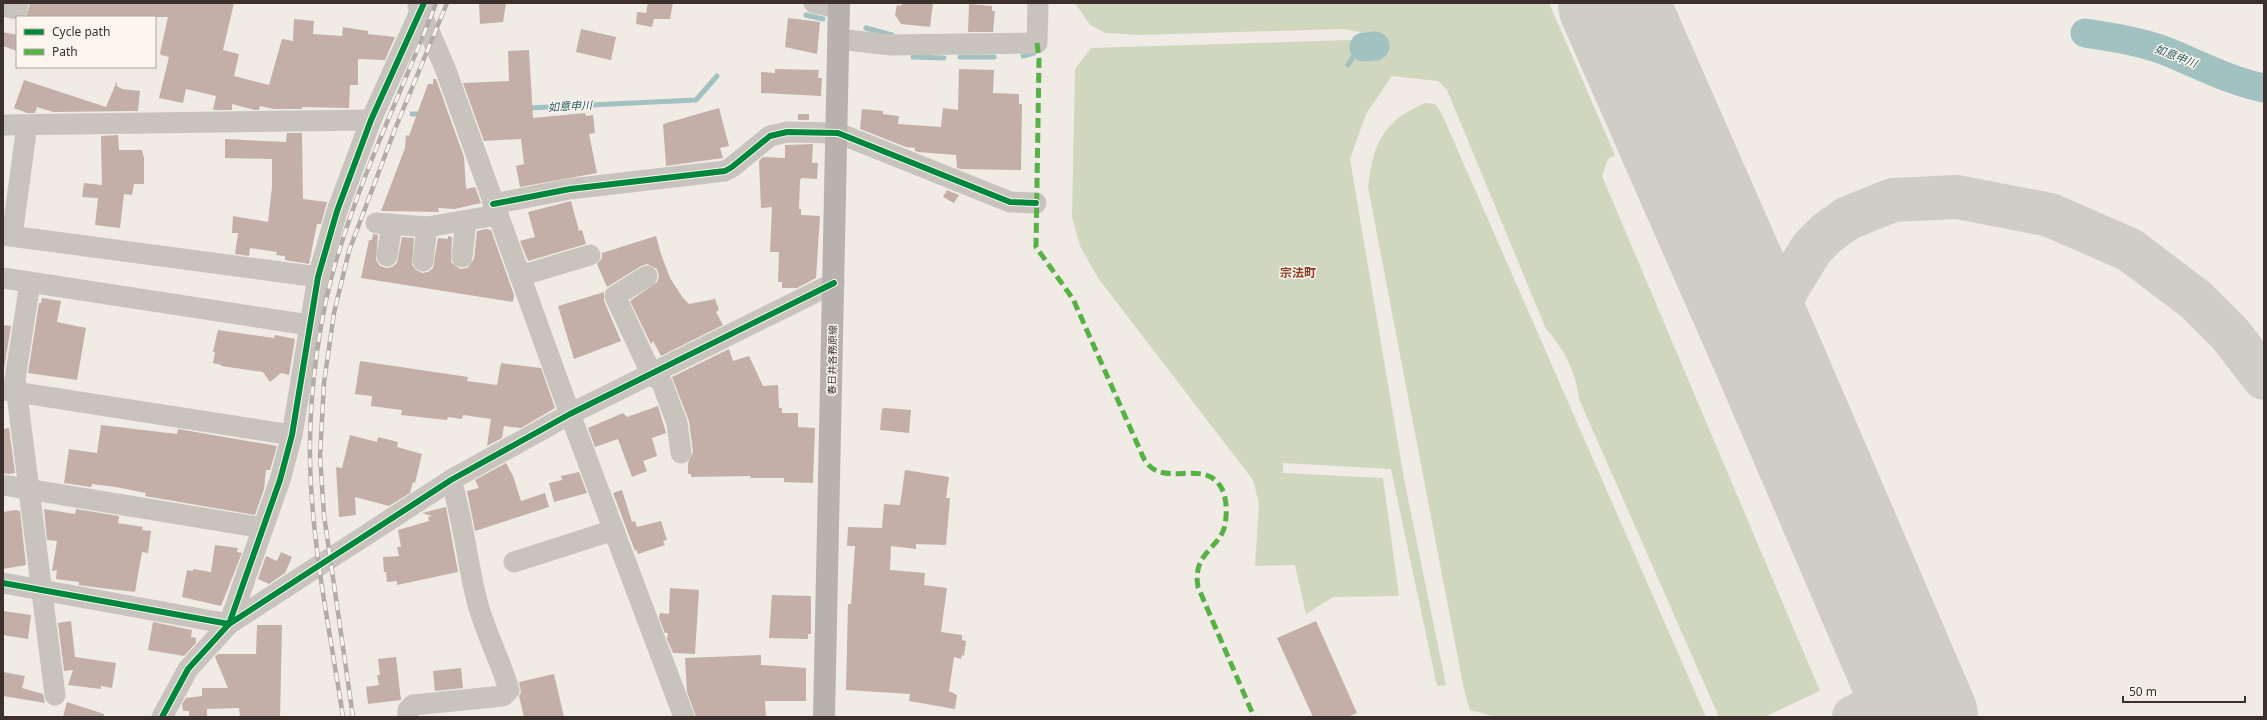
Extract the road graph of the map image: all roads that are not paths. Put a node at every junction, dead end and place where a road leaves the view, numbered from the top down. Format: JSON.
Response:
{"nodes":[{"id":1,"x":18,"y":3,"type":"edge"},
{"id":2,"x":814,"y":3,"type":"edge"},
{"id":3,"x":1038,"y":3,"type":"edge"},
{"id":4,"x":839,"y":5,"type":"edge"},
{"id":5,"x":3,"y":6,"type":"edge"},
{"id":6,"x":420,"y":7,"type":"edge"},
{"id":7,"x":838,"y":39,"type":"junction"},
{"id":8,"x":371,"y":120,"type":"junction"},
{"id":9,"x":3,"y":125,"type":"edge"},
{"id":10,"x":27,"y":125,"type":"junction"},
{"id":11,"x":838,"y":133,"type":"junction"},
{"id":12,"x":1036,"y":202,"type":"dead end"},
{"id":13,"x":495,"y":209,"type":"junction"},
{"id":14,"x":466,"y":221,"type":"junction"},
{"id":15,"x":427,"y":227,"type":"junction"},
{"id":16,"x":8,"y":235,"type":"edge"},
{"id":17,"x":590,"y":255,"type":"dead end"},
{"id":18,"x":387,"y":256,"type":"dead end"},
{"id":19,"x":462,"y":257,"type":"dead end"},
{"id":20,"x":423,"y":261,"type":"dead end"},
{"id":21,"x":520,"y":276,"type":"junction"},
{"id":22,"x":647,"y":276,"type":"dead end"},
{"id":23,"x":318,"y":277,"type":"junction"},
{"id":24,"x":3,"y":278,"type":"edge"},
{"id":25,"x":30,"y":283,"type":"junction"},
{"id":26,"x":834,"y":283,"type":"junction"},
{"id":27,"x":309,"y":326,"type":"junction"},
{"id":28,"x":651,"y":373,"type":"junction"},
{"id":29,"x":9,"y":392,"type":"edge"},
{"id":30,"x":570,"y":414,"type":"junction"},
{"id":31,"x":292,"y":435,"type":"junction"},
{"id":32,"x":681,"y":453,"type":"dead end"},
{"id":33,"x":451,"y":480,"type":"junction"},
{"id":34,"x":3,"y":485,"type":"edge"},
{"id":35,"x":28,"y":489,"type":"junction"},
{"id":36,"x":263,"y":528,"type":"junction"},
{"id":37,"x":614,"y":530,"type":"junction"},
{"id":38,"x":514,"y":562,"type":"dead end"},
{"id":39,"x":3,"y":583,"type":"edge"},
{"id":40,"x":42,"y":589,"type":"junction"},
{"id":41,"x":229,"y":624,"type":"junction"},
{"id":42,"x":55,"y":695,"type":"dead end"},
{"id":43,"x":162,"y":717,"type":"edge"},
{"id":44,"x":408,"y":717,"type":"edge"},
{"id":45,"x":684,"y":717,"type":"edge"},
{"id":46,"x":824,"y":717,"type":"edge"}],
"edges":[{"from":1,"to":5,"type":"street"},
{"from":2,"to":4,"type":"street"},
{"from":3,"to":7,"type":"street"},
{"from":4,"to":7,"type":"main road","name":"春日井各務原線"},
{"from":6,"to":8,"type":"street"},
{"from":6,"to":13,"type":"street"},
{"from":7,"to":11,"type":"main road","name":"春日井各務原線"},
{"from":8,"to":10,"type":"street"},
{"from":8,"to":23,"type":"street"},
{"from":9,"to":10,"type":"street"},
{"from":10,"to":16,"type":"street"},
{"from":11,"to":12,"type":"street"},
{"from":11,"to":13,"type":"street"},
{"from":11,"to":26,"type":"main road","name":"春日井各務原線"},
{"from":13,"to":14,"type":"street"},
{"from":13,"to":21,"type":"street"},
{"from":14,"to":15,"type":"street"},
{"from":14,"to":19,"type":"street"},
{"from":15,"to":18,"type":"street"},
{"from":15,"to":20,"type":"street"},
{"from":16,"to":23,"type":"street"},
{"from":17,"to":21,"type":"street"},
{"from":21,"to":30,"type":"street"},
{"from":22,"to":28,"type":"street"},
{"from":23,"to":27,"type":"street"},
{"from":24,"to":25,"type":"street"},
{"from":25,"to":27,"type":"street"},
{"from":25,"to":29,"type":"street"},
{"from":26,"to":28,"type":"street"},
{"from":26,"to":46,"type":"main road","name":"春日井各務原線"},
{"from":27,"to":31,"type":"street"},
{"from":28,"to":30,"type":"street"},
{"from":28,"to":32,"type":"street"},
{"from":29,"to":31,"type":"street"},
{"from":29,"to":35,"type":"street"},
{"from":30,"to":33,"type":"street"},
{"from":30,"to":37,"type":"street"},
{"from":31,"to":36,"type":"street"},
{"from":33,"to":41,"type":"street"},
{"from":33,"to":44,"type":"street"},
{"from":34,"to":35,"type":"street"},
{"from":35,"to":36,"type":"street"},
{"from":35,"to":40,"type":"street"},
{"from":36,"to":41,"type":"street"},
{"from":37,"to":38,"type":"street"},
{"from":37,"to":45,"type":"street"},
{"from":39,"to":40,"type":"street"},
{"from":40,"to":41,"type":"street"},
{"from":40,"to":42,"type":"street"},
{"from":41,"to":43,"type":"street"}]}
